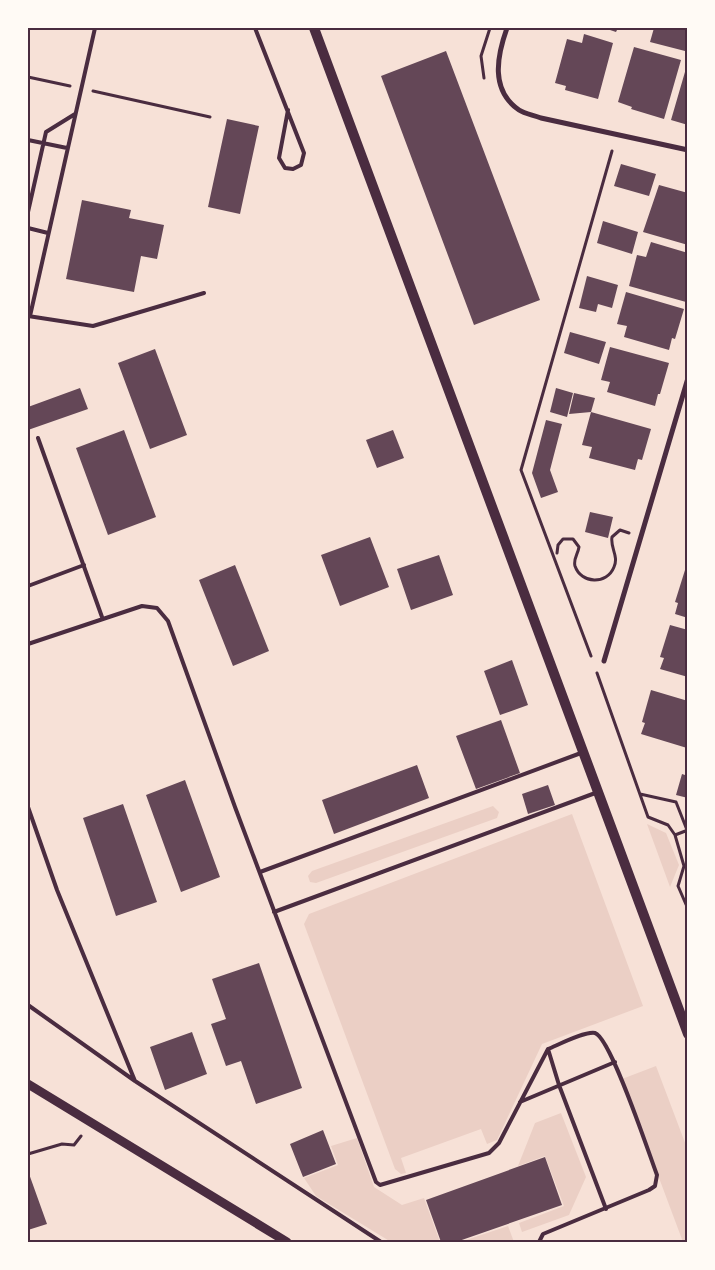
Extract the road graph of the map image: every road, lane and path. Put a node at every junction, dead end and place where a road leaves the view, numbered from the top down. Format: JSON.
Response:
{"nodes":[{"id":1,"x":255,"y":28,"type":"edge"},
{"id":2,"x":314,"y":28,"type":"edge"},
{"id":3,"x":506,"y":28,"type":"edge"},
{"id":4,"x":93,"y":29,"type":"edge"},
{"id":5,"x":28,"y":78,"type":"edge"},
{"id":6,"x":81,"y":89,"type":"junction"},
{"id":7,"x":288,"y":110,"type":"junction"},
{"id":8,"x":75,"y":114,"type":"junction"},
{"id":9,"x":210,"y":117,"type":"dead end"},
{"id":10,"x":28,"y":140,"type":"edge"},
{"id":11,"x":43,"y":143,"type":"junction"},
{"id":12,"x":67,"y":148,"type":"junction"},
{"id":13,"x":688,"y":150,"type":"edge"},
{"id":14,"x":612,"y":151,"type":"dead end"},
{"id":15,"x":28,"y":212,"type":"edge"},
{"id":16,"x":28,"y":228,"type":"edge"},
{"id":17,"x":48,"y":233,"type":"junction"},
{"id":18,"x":204,"y":293,"type":"dead end"},
{"id":19,"x":29,"y":316,"type":"edge"},
{"id":20,"x":688,"y":378,"type":"edge"},
{"id":21,"x":38,"y":438,"type":"dead end"},
{"id":22,"x":632,"y":539,"type":"dead end"},
{"id":23,"x":557,"y":553,"type":"dead end"},
{"id":24,"x":84,"y":565,"type":"junction"},
{"id":25,"x":28,"y":586,"type":"edge"},
{"id":26,"x":102,"y":617,"type":"junction"},
{"id":27,"x":28,"y":644,"type":"edge"},
{"id":28,"x":592,"y":660,"type":"dead end"},
{"id":29,"x":604,"y":661,"type":"dead end"},
{"id":30,"x":596,"y":668,"type":"dead end"},
{"id":31,"x":583,"y":752,"type":"junction"},
{"id":32,"x":598,"y":792,"type":"junction"},
{"id":33,"x":640,"y":794,"type":"junction"},
{"id":34,"x":28,"y":807,"type":"edge"},
{"id":35,"x":687,"y":830,"type":"edge"},
{"id":36,"x":675,"y":835,"type":"junction"},
{"id":37,"x":260,"y":872,"type":"junction"},
{"id":38,"x":688,"y":909,"type":"edge"},
{"id":39,"x":274,"y":912,"type":"junction"},
{"id":40,"x":28,"y":1004,"type":"edge"},
{"id":41,"x":688,"y":1034,"type":"edge"},
{"id":42,"x":548,"y":1050,"type":"junction"},
{"id":43,"x":615,"y":1062,"type":"junction"},
{"id":44,"x":135,"y":1081,"type":"junction"},
{"id":45,"x":28,"y":1084,"type":"edge"},
{"id":46,"x":559,"y":1085,"type":"junction"},
{"id":47,"x":519,"y":1103,"type":"junction"},
{"id":48,"x":81,"y":1136,"type":"dead end"},
{"id":49,"x":28,"y":1154,"type":"edge"},
{"id":50,"x":606,"y":1209,"type":"junction"},
{"id":51,"x":287,"y":1242,"type":"edge"},
{"id":52,"x":381,"y":1242,"type":"edge"},
{"id":53,"x":539,"y":1242,"type":"edge"}],
"edges":[{"from":1,"to":7,"type":"lane"},
{"from":2,"to":31,"type":"main road"},
{"from":3,"to":13,"type":"street"},
{"from":4,"to":6,"type":"lane"},
{"from":5,"to":6,"type":"path"},
{"from":6,"to":8,"type":"lane"},
{"from":6,"to":9,"type":"path"},
{"from":7,"to":7,"type":"lane"},
{"from":8,"to":11,"type":"lane"},
{"from":8,"to":12,"type":"lane"},
{"from":10,"to":11,"type":"lane"},
{"from":11,"to":12,"type":"lane"},
{"from":11,"to":15,"type":"lane"},
{"from":12,"to":17,"type":"lane"},
{"from":14,"to":28,"type":"path"},
{"from":16,"to":17,"type":"lane"},
{"from":17,"to":19,"type":"lane"},
{"from":18,"to":19,"type":"lane"},
{"from":20,"to":29,"type":"street"},
{"from":21,"to":24,"type":"lane"},
{"from":22,"to":23,"type":"path"},
{"from":24,"to":25,"type":"lane"},
{"from":24,"to":26,"type":"lane"},
{"from":26,"to":27,"type":"lane"},
{"from":26,"to":37,"type":"lane"},
{"from":30,"to":33,"type":"path"},
{"from":31,"to":32,"type":"main road"},
{"from":31,"to":37,"type":"lane"},
{"from":32,"to":39,"type":"lane"},
{"from":32,"to":41,"type":"main road"},
{"from":33,"to":35,"type":"path"},
{"from":33,"to":36,"type":"path"},
{"from":34,"to":44,"type":"lane"},
{"from":35,"to":36,"type":"path"},
{"from":36,"to":38,"type":"path"},
{"from":37,"to":39,"type":"lane"},
{"from":39,"to":47,"type":"lane"},
{"from":40,"to":44,"type":"lane"},
{"from":42,"to":43,"type":"lane"},
{"from":42,"to":46,"type":"lane"},
{"from":42,"to":47,"type":"lane"},
{"from":43,"to":46,"type":"lane"},
{"from":43,"to":50,"type":"lane"},
{"from":44,"to":52,"type":"lane"},
{"from":45,"to":51,"type":"street"},
{"from":46,"to":47,"type":"lane"},
{"from":46,"to":50,"type":"lane"},
{"from":48,"to":49,"type":"path"},
{"from":50,"to":53,"type":"lane"}]}
